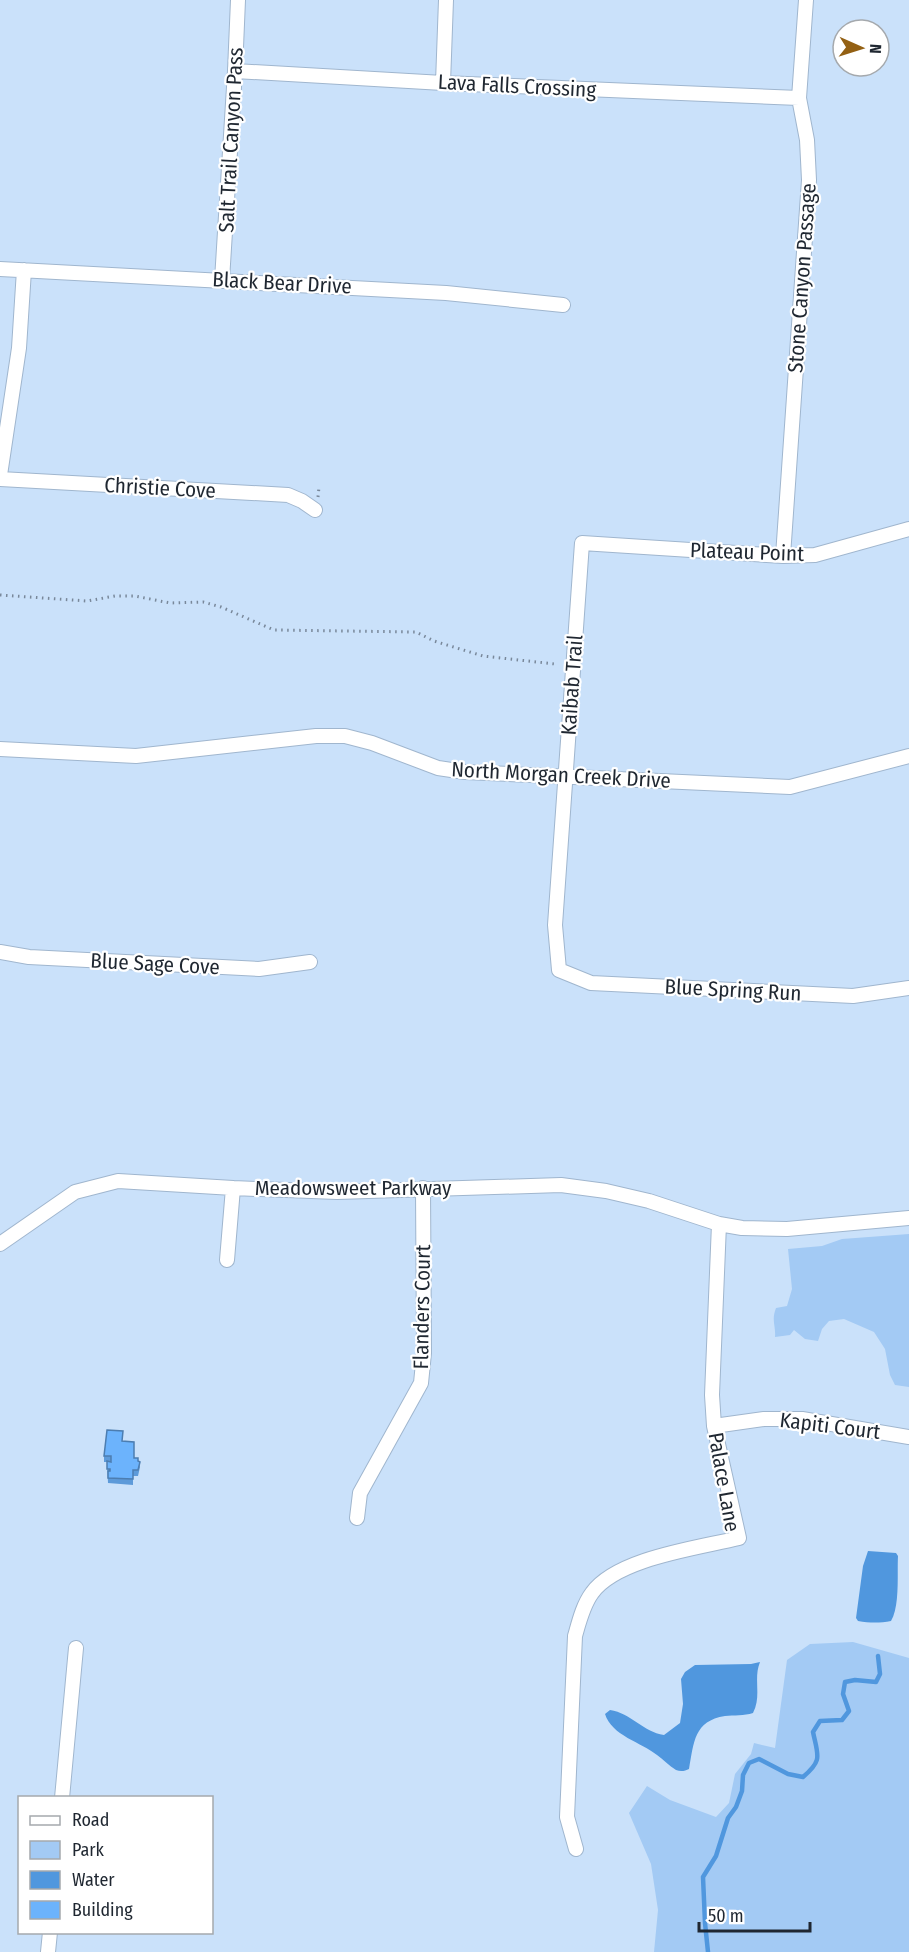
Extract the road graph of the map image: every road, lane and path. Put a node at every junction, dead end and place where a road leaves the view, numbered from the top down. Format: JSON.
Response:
{"nodes":[{"id":1,"x":238,"y":0,"type":"edge"},
{"id":2,"x":446,"y":0,"type":"edge"},
{"id":3,"x":806,"y":0,"type":"edge"},
{"id":4,"x":236,"y":71,"type":"junction"},
{"id":5,"x":443,"y":82,"type":"junction"},
{"id":6,"x":799,"y":98,"type":"junction"},
{"id":7,"x":0,"y":269,"type":"edge"},
{"id":8,"x":24,"y":270,"type":"junction"},
{"id":9,"x":222,"y":280,"type":"junction"},
{"id":10,"x":563,"y":305,"type":"dead end"},
{"id":11,"x":0,"y":477,"type":"edge"},
{"id":12,"x":315,"y":510,"type":"dead end"},
{"id":13,"x":909,"y":529,"type":"edge"},
{"id":14,"x":582,"y":543,"type":"joint"},
{"id":15,"x":783,"y":556,"type":"junction"},
{"id":16,"x":0,"y":595,"type":"edge"},
{"id":17,"x":555,"y":664,"type":"dead end"},
{"id":18,"x":0,"y":750,"type":"edge"},
{"id":19,"x":909,"y":756,"type":"edge"},
{"id":20,"x":564,"y":777,"type":"junction"},
{"id":21,"x":0,"y":952,"type":"edge"},
{"id":22,"x":310,"y":962,"type":"dead end"},
{"id":23,"x":559,"y":970,"type":"joint"},
{"id":24,"x":909,"y":988,"type":"edge"},
{"id":25,"x":233,"y":1188,"type":"junction"},
{"id":26,"x":423,"y":1188,"type":"junction"},
{"id":27,"x":909,"y":1218,"type":"edge"},
{"id":28,"x":719,"y":1224,"type":"junction"},
{"id":29,"x":0,"y":1244,"type":"edge"},
{"id":30,"x":227,"y":1260,"type":"dead end"},
{"id":31,"x":714,"y":1426,"type":"junction"},
{"id":32,"x":909,"y":1437,"type":"edge"},
{"id":33,"x":357,"y":1518,"type":"dead end"},
{"id":34,"x":76,"y":1648,"type":"dead end"},
{"id":35,"x":62,"y":1796,"type":"edge"},
{"id":36,"x":576,"y":1849,"type":"dead end"},
{"id":37,"x":50,"y":1934,"type":"edge"},
{"id":38,"x":48,"y":1952,"type":"edge"}],
"edges":[{"from":1,"to":4,"type":"street","name":"Salt Trail Canyon Pass"},
{"from":2,"to":5,"type":"street"},
{"from":3,"to":6,"type":"street","name":"Stone Canyon Passage"},
{"from":4,"to":5,"type":"street","name":"Lava Falls Crossing"},
{"from":4,"to":9,"type":"street","name":"Salt Trail Canyon Pass"},
{"from":5,"to":6,"type":"street","name":"Lava Falls Crossing"},
{"from":6,"to":15,"type":"street","name":"Stone Canyon Passage"},
{"from":7,"to":8,"type":"street","name":"Black Bear Drive"},
{"from":8,"to":9,"type":"street","name":"Black Bear Drive"},
{"from":8,"to":11,"type":"street"},
{"from":9,"to":10,"type":"street","name":"Black Bear Drive"},
{"from":11,"to":12,"type":"street","name":"Christie Cove"},
{"from":13,"to":15,"type":"street","name":"Plateau Point"},
{"from":14,"to":15,"type":"street","name":"Plateau Point"},
{"from":14,"to":20,"type":"street","name":"Kaibab Trail"},
{"from":16,"to":17,"type":"path"},
{"from":18,"to":20,"type":"street","name":"North Morgan Creek Drive"},
{"from":19,"to":20,"type":"street","name":"North Morgan Creek Drive"},
{"from":20,"to":23,"type":"street","name":"Kaibab Trail"},
{"from":21,"to":22,"type":"street","name":"Blue Sage Cove"},
{"from":23,"to":24,"type":"street","name":"Blue Spring Run"},
{"from":25,"to":26,"type":"street","name":"Meadowsweet Parkway"},
{"from":25,"to":29,"type":"street","name":"Meadowsweet Parkway"},
{"from":25,"to":30,"type":"street"},
{"from":26,"to":28,"type":"street","name":"Meadowsweet Parkway"},
{"from":26,"to":33,"type":"street","name":"Flanders Court"},
{"from":27,"to":28,"type":"street","name":"Meadowsweet Parkway"},
{"from":28,"to":31,"type":"street","name":"Palace Lane"},
{"from":31,"to":32,"type":"street","name":"Kapiti Court"},
{"from":31,"to":36,"type":"street","name":"Palace Lane"},
{"from":34,"to":35,"type":"street"},
{"from":37,"to":38,"type":"street"}]}
